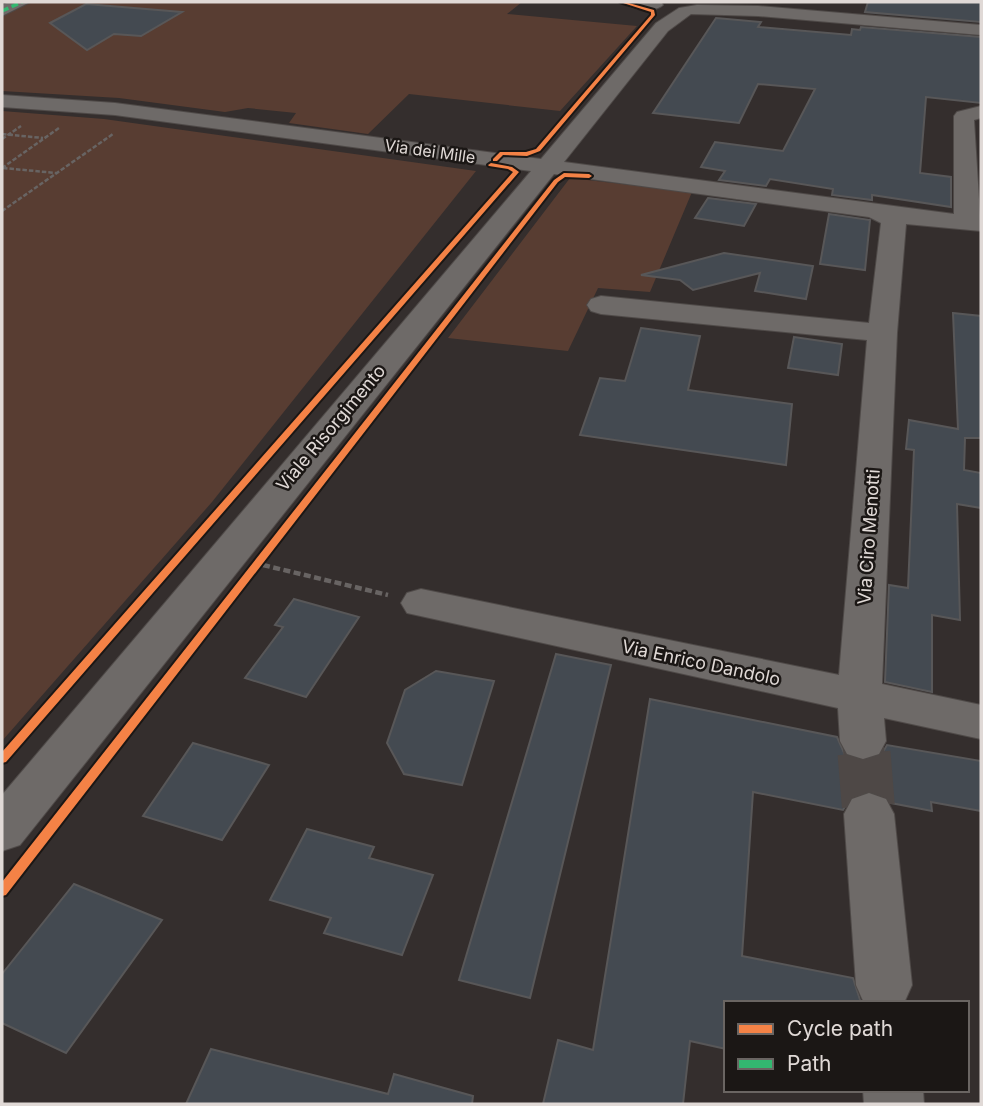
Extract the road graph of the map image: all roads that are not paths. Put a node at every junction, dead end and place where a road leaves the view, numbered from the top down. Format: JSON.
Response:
{"nodes":[{"id":1,"x":22,"y":2,"type":"edge"},
{"id":2,"x":631,"y":2,"type":"edge"},
{"id":3,"x":677,"y":8,"type":"edge"},
{"id":4,"x":2,"y":11,"type":"edge"},
{"id":5,"x":967,"y":12,"type":"dead end"},
{"id":6,"x":978,"y":30,"type":"edge"},
{"id":7,"x":2,"y":101,"type":"edge"},
{"id":8,"x":981,"y":113,"type":"edge"},
{"id":9,"x":547,"y":168,"type":"junction"},
{"id":10,"x":888,"y":215,"type":"junction"},
{"id":11,"x":974,"y":223,"type":"edge"},
{"id":12,"x":601,"y":305,"type":"dead end"},
{"id":13,"x":881,"y":332,"type":"junction"},
{"id":14,"x":421,"y":603,"type":"road end"},
{"id":15,"x":859,"y":696,"type":"junction"},
{"id":16,"x":981,"y":722,"type":"edge"},
{"id":17,"x":863,"y":741,"type":"tunnel mouth"},
{"id":18,"x":869,"y":814,"type":"tunnel mouth"},
{"id":19,"x":2,"y":830,"type":"edge"},
{"id":20,"x":884,"y":985,"type":"dead end"}],
"edges":[{"from":1,"to":4,"type":"street"},
{"from":2,"to":3,"type":"street"},
{"from":3,"to":6,"type":"street"},
{"from":3,"to":9,"type":"street","name":"Viale Risorgimento"},
{"from":5,"to":6,"type":"street"},
{"from":7,"to":9,"type":"street","name":"Via dei Mille"},
{"from":8,"to":11,"type":"street"},
{"from":9,"to":10,"type":"street","name":"Via dei Mille"},
{"from":9,"to":19,"type":"street","name":"Viale Risorgimento"},
{"from":10,"to":11,"type":"street","name":"Via dei Mille"},
{"from":10,"to":13,"type":"street","name":"Via Ciro Menotti"},
{"from":12,"to":13,"type":"street"},
{"from":13,"to":15,"type":"street","name":"Via Ciro Menotti"},
{"from":14,"to":15,"type":"street","name":"Via Enrico Dandolo"},
{"from":15,"to":16,"type":"street","name":"Via Enrico Dandolo"},
{"from":15,"to":17,"type":"street","name":"Via Ciro Menotti"},
{"from":18,"to":20,"type":"street"}]}
